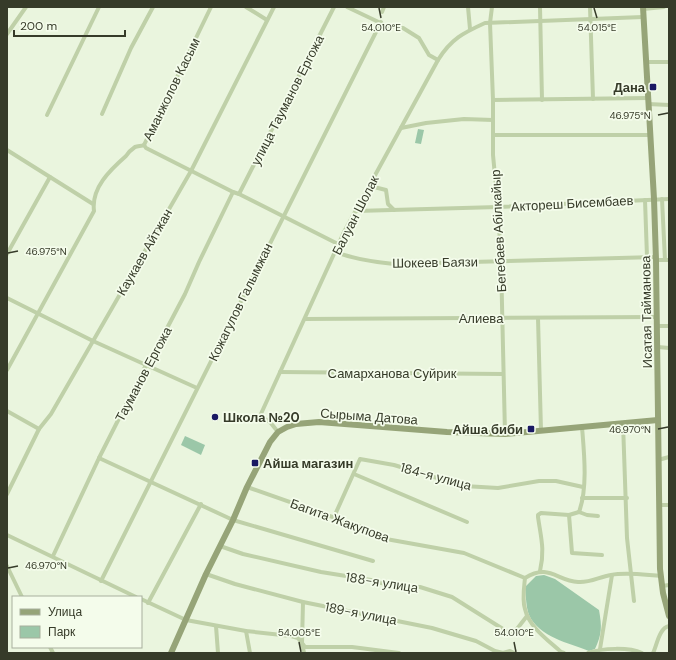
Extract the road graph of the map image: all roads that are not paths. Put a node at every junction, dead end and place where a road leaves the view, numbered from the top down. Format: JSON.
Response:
{"nodes":[{"id":1,"x":26,"y":7,"type":"edge"},
{"id":2,"x":99,"y":7,"type":"edge"},
{"id":3,"x":153,"y":7,"type":"edge"},
{"id":4,"x":211,"y":7,"type":"edge"},
{"id":5,"x":246,"y":7,"type":"edge"},
{"id":6,"x":274,"y":7,"type":"edge"},
{"id":7,"x":334,"y":7,"type":"edge"},
{"id":8,"x":347,"y":7,"type":"edge"},
{"id":9,"x":384,"y":7,"type":"edge"},
{"id":10,"x":468,"y":7,"type":"edge"},
{"id":11,"x":492,"y":7,"type":"edge"},
{"id":12,"x":540,"y":7,"type":"edge"},
{"id":13,"x":590,"y":7,"type":"edge"},
{"id":14,"x":664,"y":7,"type":"edge"},
{"id":15,"x":643,"y":8,"type":"edge"},
{"id":16,"x":382,"y":12,"type":"dead end"},
{"id":17,"x":643,"y":17,"type":"junction"},
{"id":18,"x":590,"y":19,"type":"junction"},
{"id":19,"x":267,"y":20,"type":"junction"},
{"id":20,"x":541,"y":21,"type":"junction"},
{"id":21,"x":381,"y":22,"type":"junction"},
{"id":22,"x":490,"y":23,"type":"junction"},
{"id":23,"x":470,"y":29,"type":"junction"},
{"id":24,"x":7,"y":34,"type":"edge"},
{"id":25,"x":438,"y":60,"type":"junction"},
{"id":26,"x":646,"y":62,"type":"junction"},
{"id":27,"x":669,"y":62,"type":"edge"},
{"id":28,"x":593,"y":99,"type":"junction"},
{"id":29,"x":493,"y":100,"type":"junction"},
{"id":30,"x":542,"y":100,"type":"junction"},
{"id":31,"x":648,"y":101,"type":"junction"},
{"id":32,"x":669,"y":105,"type":"edge"},
{"id":33,"x":102,"y":114,"type":"dead end"},
{"id":34,"x":46,"y":115,"type":"dead end"},
{"id":35,"x":493,"y":120,"type":"junction"},
{"id":36,"x":401,"y":128,"type":"junction"},
{"id":37,"x":493,"y":135,"type":"junction"},
{"id":38,"x":650,"y":135,"type":"junction"},
{"id":39,"x":144,"y":145,"type":"junction"},
{"id":40,"x":7,"y":150,"type":"edge"},
{"id":41,"x":191,"y":171,"type":"junction"},
{"id":42,"x":50,"y":177,"type":"junction"},
{"id":43,"x":370,"y":186,"type":"junction"},
{"id":44,"x":233,"y":192,"type":"junction"},
{"id":45,"x":239,"y":194,"type":"junction"},
{"id":46,"x":654,"y":199,"type":"junction"},
{"id":47,"x":662,"y":199,"type":"junction"},
{"id":48,"x":669,"y":199,"type":"edge"},
{"id":49,"x":645,"y":200,"type":"junction"},
{"id":50,"x":93,"y":204,"type":"junction"},
{"id":51,"x":498,"y":206,"type":"junction"},
{"id":52,"x":394,"y":210,"type":"junction"},
{"id":53,"x":356,"y":211,"type":"junction"},
{"id":54,"x":283,"y":217,"type":"junction"},
{"id":55,"x":338,"y":244,"type":"junction"},
{"id":56,"x":335,"y":252,"type":"junction"},
{"id":57,"x":7,"y":254,"type":"edge"},
{"id":58,"x":647,"y":257,"type":"junction"},
{"id":59,"x":656,"y":258,"type":"junction"},
{"id":60,"x":667,"y":260,"type":"edge"},
{"id":61,"x":501,"y":261,"type":"junction"},
{"id":62,"x":7,"y":298,"type":"edge"},
{"id":63,"x":39,"y":314,"type":"junction"},
{"id":64,"x":658,"y":317,"type":"junction"},
{"id":65,"x":501,"y":318,"type":"junction"},
{"id":66,"x":538,"y":318,"type":"junction"},
{"id":67,"x":305,"y":319,"type":"junction"},
{"id":68,"x":658,"y":326,"type":"junction"},
{"id":69,"x":669,"y":326,"type":"edge"},
{"id":70,"x":93,"y":341,"type":"junction"},
{"id":71,"x":658,"y":347,"type":"junction"},
{"id":72,"x":669,"y":348,"type":"edge"},
{"id":73,"x":146,"y":365,"type":"junction"},
{"id":74,"x":7,"y":370,"type":"edge"},
{"id":75,"x":280,"y":372,"type":"junction"},
{"id":76,"x":503,"y":374,"type":"junction"},
{"id":77,"x":197,"y":388,"type":"junction"},
{"id":78,"x":7,"y":411,"type":"edge"},
{"id":79,"x":658,"y":420,"type":"junction"},
{"id":80,"x":623,"y":423,"type":"junction"},
{"id":81,"x":582,"y":427,"type":"junction"},
{"id":82,"x":39,"y":429,"type":"junction"},
{"id":83,"x":541,"y":431,"type":"junction"},
{"id":84,"x":278,"y":432,"type":"junction"},
{"id":85,"x":505,"y":434,"type":"junction"},
{"id":86,"x":669,"y":457,"type":"edge"},
{"id":87,"x":98,"y":458,"type":"junction"},
{"id":88,"x":658,"y":460,"type":"junction"},
{"id":89,"x":354,"y":474,"type":"junction"},
{"id":90,"x":151,"y":481,"type":"junction"},
{"id":91,"x":247,"y":487,"type":"junction"},
{"id":92,"x":583,"y":487,"type":"junction"},
{"id":93,"x":7,"y":494,"type":"edge"},
{"id":94,"x":582,"y":498,"type":"junction"},
{"id":95,"x":626,"y":498,"type":"junction"},
{"id":96,"x":201,"y":504,"type":"junction"},
{"id":97,"x":659,"y":505,"type":"junction"},
{"id":98,"x":669,"y":505,"type":"edge"},
{"id":99,"x":579,"y":512,"type":"junction"},
{"id":100,"x":569,"y":515,"type":"junction"},
{"id":101,"x":598,"y":516,"type":"dead end"},
{"id":102,"x":334,"y":517,"type":"junction"},
{"id":103,"x":232,"y":520,"type":"junction"},
{"id":104,"x":467,"y":522,"type":"dead end"},
{"id":105,"x":7,"y":535,"type":"edge"},
{"id":106,"x":220,"y":546,"type":"junction"},
{"id":107,"x":602,"y":555,"type":"dead end"},
{"id":108,"x":53,"y":556,"type":"junction"},
{"id":109,"x":373,"y":561,"type":"dead end"},
{"id":110,"x":7,"y":566,"type":"edge"},
{"id":111,"x":540,"y":572,"type":"junction"},
{"id":112,"x":206,"y":574,"type":"junction"},
{"id":113,"x":632,"y":574,"type":"junction"},
{"id":114,"x":612,"y":575,"type":"junction"},
{"id":115,"x":661,"y":576,"type":"junction"},
{"id":116,"x":525,"y":578,"type":"junction"},
{"id":117,"x":101,"y":581,"type":"junction"},
{"id":118,"x":669,"y":585,"type":"edge"},
{"id":119,"x":662,"y":586,"type":"junction"},
{"id":120,"x":22,"y":596,"type":"edge"},
{"id":121,"x":134,"y":596,"type":"edge"},
{"id":122,"x":142,"y":599,"type":"edge"},
{"id":123,"x":634,"y":601,"type":"dead end"},
{"id":124,"x":148,"y":602,"type":"junction"},
{"id":125,"x":303,"y":602,"type":"junction"},
{"id":126,"x":527,"y":616,"type":"junction"},
{"id":127,"x":669,"y":616,"type":"edge"},
{"id":128,"x":186,"y":620,"type":"junction"},
{"id":129,"x":216,"y":626,"type":"junction"},
{"id":130,"x":669,"y":626,"type":"edge"},
{"id":131,"x":246,"y":631,"type":"junction"},
{"id":132,"x":302,"y":643,"type":"junction"},
{"id":133,"x":487,"y":647,"type":"junction"},
{"id":134,"x":600,"y":649,"type":"junction"},
{"id":135,"x":171,"y":653,"type":"edge"},
{"id":136,"x":218,"y":653,"type":"edge"},
{"id":137,"x":250,"y":653,"type":"edge"},
{"id":138,"x":304,"y":653,"type":"edge"},
{"id":139,"x":398,"y":653,"type":"edge"},
{"id":140,"x":485,"y":653,"type":"edge"},
{"id":141,"x":514,"y":653,"type":"edge"},
{"id":142,"x":564,"y":653,"type":"edge"},
{"id":143,"x":588,"y":653,"type":"edge"},
{"id":144,"x":642,"y":653,"type":"edge"},
{"id":145,"x":653,"y":653,"type":"edge"}],
"edges":[{"from":1,"to":24,"type":"street"},
{"from":2,"to":34,"type":"street"},
{"from":3,"to":33,"type":"street"},
{"from":4,"to":39,"type":"street","name":"Аманжолов Касым"},
{"from":5,"to":19,"type":"street"},
{"from":6,"to":19,"type":"street","name":"Каукаев Айтжан"},
{"from":7,"to":45,"type":"street","name":"улица Тауманов Ергожа"},
{"from":8,"to":21,"type":"street"},
{"from":9,"to":16,"type":"street"},
{"from":10,"to":23,"type":"street"},
{"from":11,"to":22,"type":"street","name":"Бегебаев Абілкайыр"},
{"from":12,"to":20,"type":"street"},
{"from":13,"to":18,"type":"street"},
{"from":14,"to":15,"type":"street"},
{"from":15,"to":17,"type":"street","name":"Исатая Тайманова"},
{"from":17,"to":18,"type":"street","name":"Балуан Шолак"},
{"from":17,"to":26,"type":"street","name":"Исатая Тайманова"},
{"from":18,"to":20,"type":"street","name":"Балуан Шолак"},
{"from":18,"to":28,"type":"street"},
{"from":19,"to":41,"type":"street","name":"Каукаев Айтжан"},
{"from":20,"to":22,"type":"street","name":"Балуан Шолак"},
{"from":20,"to":30,"type":"street"},
{"from":21,"to":25,"type":"street"},
{"from":21,"to":54,"type":"street","name":"Кожагулов Галымжан"},
{"from":22,"to":23,"type":"street","name":"Балуан Шолак"},
{"from":22,"to":29,"type":"street","name":"Бегебаев Абілкайыр"},
{"from":23,"to":25,"type":"street","name":"Балуан Шолак"},
{"from":25,"to":36,"type":"street","name":"Балуан Шолак"},
{"from":26,"to":27,"type":"street"},
{"from":26,"to":31,"type":"street","name":"Исатая Тайманова"},
{"from":28,"to":30,"type":"street"},
{"from":28,"to":31,"type":"street"},
{"from":29,"to":30,"type":"street"},
{"from":29,"to":35,"type":"street","name":"Бегебаев Абілкайыр"},
{"from":31,"to":32,"type":"street"},
{"from":31,"to":38,"type":"street","name":"Исатая Тайманова"},
{"from":35,"to":36,"type":"street"},
{"from":35,"to":37,"type":"street","name":"Бегебаев Абілкайыр"},
{"from":36,"to":43,"type":"street","name":"Балуан Шолак"},
{"from":37,"to":38,"type":"street"},
{"from":37,"to":51,"type":"street","name":"Бегебаев Абілкайыр"},
{"from":38,"to":46,"type":"street","name":"Исатая Тайманова"},
{"from":39,"to":41,"type":"street"},
{"from":39,"to":50,"type":"street","name":"Аманжолов Касым"},
{"from":40,"to":42,"type":"street"},
{"from":41,"to":44,"type":"street"},
{"from":41,"to":70,"type":"street","name":"Каукаев Айтжан"},
{"from":42,"to":50,"type":"street"},
{"from":42,"to":57,"type":"street"},
{"from":43,"to":52,"type":"street"},
{"from":43,"to":53,"type":"street","name":"Балуан Шолак"},
{"from":44,"to":45,"type":"street"},
{"from":44,"to":73,"type":"street","name":"Тауманов Ергожа"},
{"from":45,"to":54,"type":"street"},
{"from":46,"to":47,"type":"street","name":"Актореш Бисембаев"},
{"from":46,"to":49,"type":"street","name":"Актореш Бисембаев"},
{"from":46,"to":59,"type":"street","name":"Исатая Тайманова"},
{"from":47,"to":48,"type":"street","name":"Актореш Бисембаев"},
{"from":47,"to":60,"type":"street"},
{"from":49,"to":51,"type":"street","name":"Актореш Бисембаев"},
{"from":49,"to":58,"type":"street"},
{"from":50,"to":63,"type":"street","name":"Аманжолов Касым"},
{"from":51,"to":52,"type":"street","name":"Актореш Бисембаев"},
{"from":51,"to":61,"type":"street","name":"Бегебаев Абілкайыр"},
{"from":52,"to":53,"type":"street","name":"Актореш Бисембаев"},
{"from":53,"to":55,"type":"street","name":"Балуан Шолак"},
{"from":54,"to":55,"type":"street"},
{"from":54,"to":77,"type":"street","name":"Кожагулов Галымжан"},
{"from":55,"to":56,"type":"street","name":"Балуан Шолак"},
{"from":56,"to":61,"type":"street","name":"Шокеев Баязи"},
{"from":56,"to":67,"type":"street","name":"Балуан Шолак"},
{"from":58,"to":59,"type":"street","name":"Шокеев Баязи"},
{"from":58,"to":61,"type":"street","name":"Шокеев Баязи"},
{"from":59,"to":60,"type":"street","name":"Шокеев Баязи"},
{"from":59,"to":64,"type":"street","name":"Исатая Тайманова"},
{"from":61,"to":65,"type":"street","name":"Бегебаев Абілкайыр"},
{"from":62,"to":63,"type":"street"},
{"from":63,"to":70,"type":"street"},
{"from":63,"to":74,"type":"street","name":"Аманжолов Касым"},
{"from":64,"to":66,"type":"street","name":"Алиева"},
{"from":64,"to":68,"type":"street","name":"Исатая Тайманова"},
{"from":65,"to":66,"type":"street","name":"Алиева"},
{"from":65,"to":67,"type":"street","name":"Алиева"},
{"from":65,"to":76,"type":"street","name":"Бегебаев Абілкайыр"},
{"from":66,"to":83,"type":"street"},
{"from":67,"to":75,"type":"street","name":"Балуан Шолак"},
{"from":68,"to":69,"type":"street"},
{"from":68,"to":71,"type":"street","name":"Исатая Тайманова"},
{"from":70,"to":73,"type":"street"},
{"from":70,"to":82,"type":"street","name":"Каукаев Айтжан"},
{"from":71,"to":72,"type":"street"},
{"from":71,"to":79,"type":"street","name":"Исатая Тайманова"},
{"from":73,"to":77,"type":"street"},
{"from":73,"to":87,"type":"street","name":"Тауманов Ергожа"},
{"from":75,"to":76,"type":"street","name":"Самарханова Суйрик"},
{"from":75,"to":84,"type":"street","name":"Балуан Шолак"},
{"from":76,"to":85,"type":"street","name":"Бегебаев Абілкайыр"},
{"from":77,"to":90,"type":"street","name":"Кожагулов Галымжан"},
{"from":78,"to":82,"type":"street"},
{"from":79,"to":80,"type":"street","name":"Сырыма Датова"},
{"from":79,"to":88,"type":"street","name":"Исатая Тайманова"},
{"from":80,"to":81,"type":"street","name":"Сырыма Датова"},
{"from":80,"to":95,"type":"street"},
{"from":81,"to":83,"type":"street","name":"Сырыма Датова"},
{"from":81,"to":92,"type":"street"},
{"from":82,"to":93,"type":"street","name":"Каукаев Айтжан"},
{"from":83,"to":85,"type":"street","name":"Сырыма Датова"},
{"from":84,"to":85,"type":"street","name":"Сырыма Датова"},
{"from":84,"to":91,"type":"street"},
{"from":86,"to":88,"type":"street"},
{"from":87,"to":90,"type":"street","name":"188-я улица"},
{"from":87,"to":108,"type":"street","name":"Тауманов Ергожа"},
{"from":88,"to":97,"type":"street","name":"Исатая Тайманова"},
{"from":89,"to":92,"type":"street","name":"184-я улица"},
{"from":89,"to":102,"type":"street"},
{"from":89,"to":104,"type":"street"},
{"from":90,"to":96,"type":"street","name":"188-я улица"},
{"from":90,"to":117,"type":"street","name":"Кожагулов Галымжан"},
{"from":91,"to":102,"type":"street","name":"Багита Жакупова"},
{"from":91,"to":103,"type":"street"},
{"from":92,"to":94,"type":"street"},
{"from":94,"to":95,"type":"street"},
{"from":94,"to":99,"type":"street"},
{"from":95,"to":113,"type":"street"},
{"from":96,"to":103,"type":"street","name":"188-я улица"},
{"from":96,"to":124,"type":"street"},
{"from":97,"to":98,"type":"street"},
{"from":97,"to":115,"type":"street","name":"Исатая Тайманова"},
{"from":99,"to":100,"type":"street"},
{"from":99,"to":101,"type":"street"},
{"from":100,"to":107,"type":"street"},
{"from":100,"to":111,"type":"street"},
{"from":102,"to":116,"type":"street","name":"Багита Жакупова"},
{"from":103,"to":106,"type":"street"},
{"from":103,"to":109,"type":"street","name":"188-я улица"},
{"from":105,"to":108,"type":"street"},
{"from":106,"to":112,"type":"street"},
{"from":106,"to":126,"type":"street","name":"188-я улица"},
{"from":108,"to":117,"type":"street"},
{"from":110,"to":120,"type":"street"},
{"from":111,"to":114,"type":"street"},
{"from":111,"to":116,"type":"street"},
{"from":112,"to":125,"type":"street","name":"189-я улица"},
{"from":112,"to":128,"type":"street"},
{"from":113,"to":114,"type":"street"},
{"from":113,"to":115,"type":"street"},
{"from":113,"to":123,"type":"street"},
{"from":114,"to":134,"type":"street"},
{"from":115,"to":119,"type":"street","name":"Исатая Тайманова"},
{"from":116,"to":126,"type":"street"},
{"from":117,"to":121,"type":"street"},
{"from":118,"to":119,"type":"street"},
{"from":119,"to":127,"type":"street","name":"Исатая Тайманова"},
{"from":122,"to":124,"type":"street"},
{"from":124,"to":128,"type":"street"},
{"from":125,"to":132,"type":"street"},
{"from":125,"to":133,"type":"street","name":"189-я улица"},
{"from":126,"to":142,"type":"street"},
{"from":128,"to":129,"type":"street"},
{"from":128,"to":135,"type":"street"},
{"from":129,"to":131,"type":"street"},
{"from":129,"to":136,"type":"street"},
{"from":130,"to":145,"type":"street"},
{"from":131,"to":132,"type":"street"},
{"from":131,"to":137,"type":"street"},
{"from":132,"to":138,"type":"street"},
{"from":132,"to":139,"type":"street"},
{"from":133,"to":140,"type":"street"},
{"from":133,"to":141,"type":"street","name":"189-я улица"},
{"from":134,"to":143,"type":"street"},
{"from":134,"to":144,"type":"street"}]}
